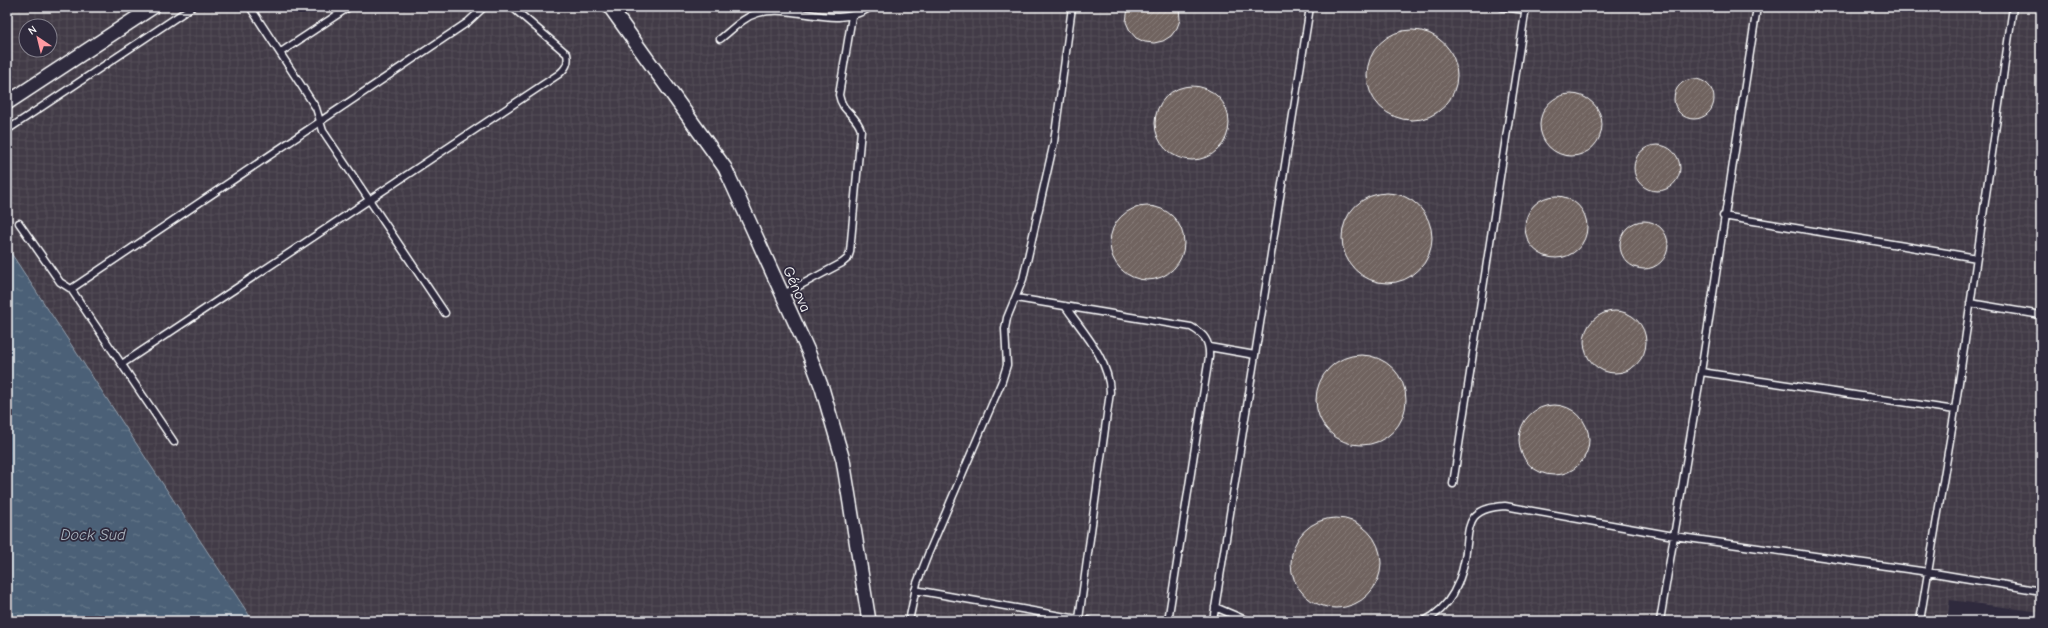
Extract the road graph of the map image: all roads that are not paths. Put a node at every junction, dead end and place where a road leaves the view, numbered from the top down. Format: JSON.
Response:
{"nodes":[{"id":1,"x":153,"y":7,"type":"edge"},
{"id":2,"x":192,"y":7,"type":"edge"},
{"id":3,"x":250,"y":7,"type":"edge"},
{"id":4,"x":349,"y":7,"type":"edge"},
{"id":5,"x":484,"y":7,"type":"edge"},
{"id":6,"x":512,"y":7,"type":"edge"},
{"id":7,"x":610,"y":7,"type":"edge"},
{"id":8,"x":871,"y":7,"type":"edge"},
{"id":9,"x":1072,"y":7,"type":"edge"},
{"id":10,"x":1310,"y":7,"type":"edge"},
{"id":11,"x":1502,"y":7,"type":"edge"},
{"id":12,"x":1757,"y":7,"type":"edge"},
{"id":13,"x":2013,"y":7,"type":"edge"},
{"id":14,"x":1525,"y":9,"type":"edge"},
{"id":15,"x":852,"y":16,"type":"junction"},
{"id":16,"x":720,"y":39,"type":"dead end"},
{"id":17,"x":281,"y":52,"type":"junction"},
{"id":18,"x":7,"y":103,"type":"edge"},
{"id":19,"x":320,"y":121,"type":"junction"},
{"id":20,"x":7,"y":130,"type":"edge"},
{"id":21,"x":370,"y":200,"type":"junction"},
{"id":22,"x":1724,"y":216,"type":"junction"},
{"id":23,"x":19,"y":223,"type":"dead end"},
{"id":24,"x":1977,"y":258,"type":"junction"},
{"id":25,"x":71,"y":289,"type":"junction"},
{"id":26,"x":782,"y":295,"type":"junction"},
{"id":27,"x":1016,"y":298,"type":"junction"},
{"id":28,"x":1970,"y":303,"type":"junction"},
{"id":29,"x":1065,"y":306,"type":"junction"},
{"id":30,"x":445,"y":313,"type":"dead end"},
{"id":31,"x":2041,"y":315,"type":"edge"},
{"id":32,"x":1209,"y":347,"type":"junction"},
{"id":33,"x":1255,"y":355,"type":"junction"},
{"id":34,"x":122,"y":364,"type":"junction"},
{"id":35,"x":1701,"y":372,"type":"junction"},
{"id":36,"x":1955,"y":410,"type":"junction"},
{"id":37,"x":174,"y":442,"type":"dead end"},
{"id":38,"x":1454,"y":484,"type":"dead end"},
{"id":39,"x":1674,"y":536,"type":"junction"},
{"id":40,"x":1928,"y":572,"type":"junction"},
{"id":41,"x":915,"y":590,"type":"junction"},
{"id":42,"x":2041,"y":590,"type":"edge"},
{"id":43,"x":1216,"y":607,"type":"junction"},
{"id":44,"x":1084,"y":620,"type":"edge"},
{"id":45,"x":869,"y":621,"type":"edge"},
{"id":46,"x":909,"y":621,"type":"edge"},
{"id":47,"x":1168,"y":621,"type":"edge"},
{"id":48,"x":1213,"y":621,"type":"edge"},
{"id":49,"x":1248,"y":621,"type":"edge"},
{"id":50,"x":1424,"y":621,"type":"edge"},
{"id":51,"x":1660,"y":621,"type":"edge"},
{"id":52,"x":1920,"y":621,"type":"edge"}],
"edges":[{"from":1,"to":18,"type":"street"},
{"from":2,"to":20,"type":"lane"},
{"from":3,"to":17,"type":"lane"},
{"from":4,"to":17,"type":"lane"},
{"from":5,"to":19,"type":"lane"},
{"from":6,"to":21,"type":"lane"},
{"from":7,"to":26,"type":"street","name":"Génova"},
{"from":8,"to":15,"type":"lane"},
{"from":9,"to":27,"type":"lane"},
{"from":10,"to":33,"type":"lane"},
{"from":11,"to":14,"type":"lane"},
{"from":12,"to":22,"type":"lane"},
{"from":13,"to":24,"type":"lane"},
{"from":14,"to":38,"type":"lane"},
{"from":15,"to":16,"type":"lane"},
{"from":15,"to":26,"type":"lane"},
{"from":17,"to":19,"type":"lane"},
{"from":19,"to":21,"type":"lane"},
{"from":19,"to":25,"type":"lane"},
{"from":21,"to":30,"type":"lane"},
{"from":21,"to":34,"type":"lane"},
{"from":22,"to":24,"type":"lane"},
{"from":22,"to":35,"type":"lane"},
{"from":23,"to":25,"type":"lane"},
{"from":24,"to":28,"type":"lane"},
{"from":25,"to":34,"type":"lane"},
{"from":26,"to":45,"type":"street","name":"Génova"},
{"from":27,"to":29,"type":"lane"},
{"from":27,"to":41,"type":"lane"},
{"from":28,"to":31,"type":"lane"},
{"from":28,"to":36,"type":"lane"},
{"from":29,"to":32,"type":"lane"},
{"from":29,"to":44,"type":"lane"},
{"from":32,"to":33,"type":"lane"},
{"from":32,"to":47,"type":"lane"},
{"from":33,"to":43,"type":"lane"},
{"from":34,"to":37,"type":"lane"},
{"from":35,"to":36,"type":"lane"},
{"from":35,"to":39,"type":"lane"},
{"from":36,"to":40,"type":"lane"},
{"from":39,"to":40,"type":"lane"},
{"from":39,"to":50,"type":"lane"},
{"from":39,"to":51,"type":"lane"},
{"from":40,"to":42,"type":"lane"},
{"from":40,"to":52,"type":"lane"},
{"from":41,"to":44,"type":"lane"},
{"from":41,"to":46,"type":"lane"},
{"from":43,"to":48,"type":"lane"},
{"from":43,"to":49,"type":"lane"}]}
